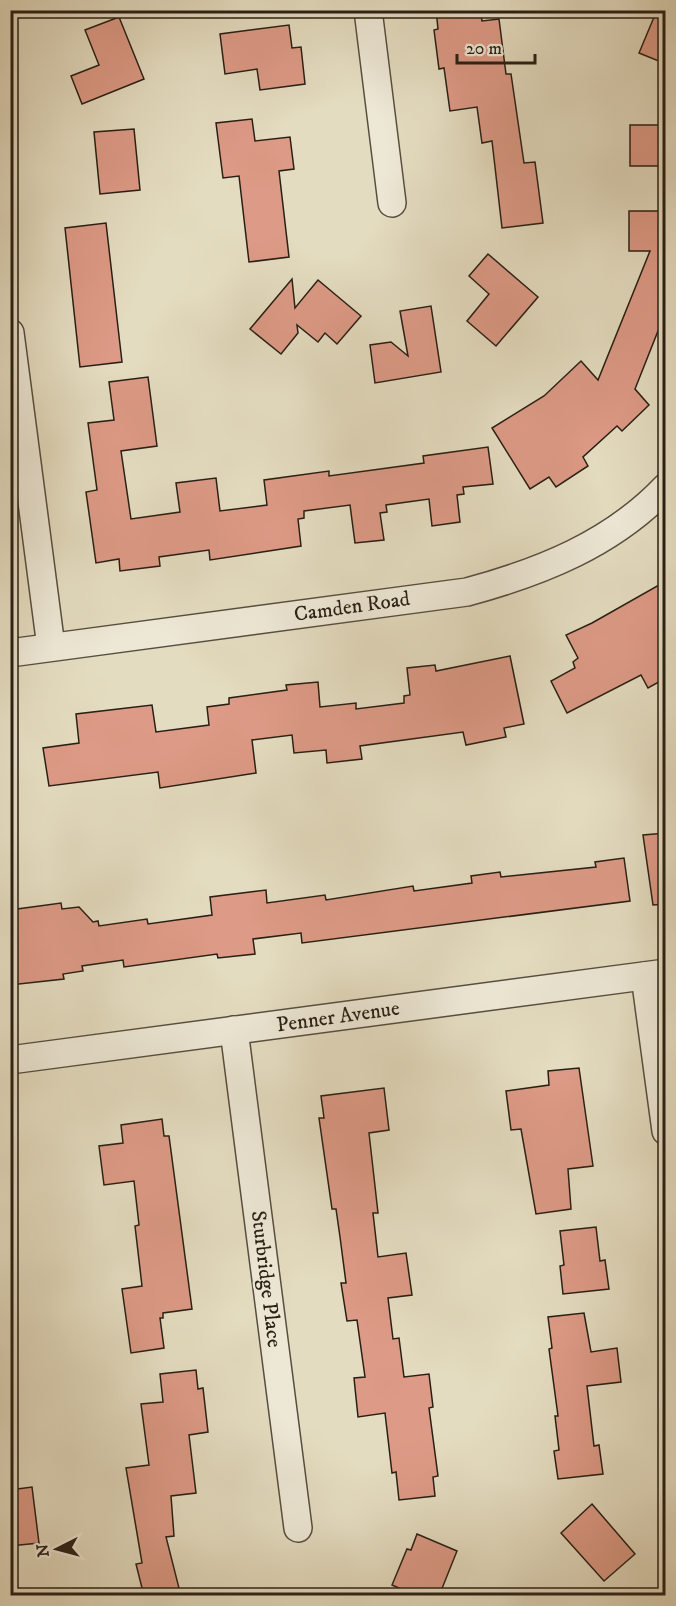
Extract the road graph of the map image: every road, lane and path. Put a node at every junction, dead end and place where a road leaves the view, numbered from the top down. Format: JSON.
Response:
{"nodes":[{"id":1,"x":368,"y":10,"type":"edge"},
{"id":2,"x":392,"y":203,"type":"dead end"},
{"id":3,"x":10,"y":333,"type":"edge"},
{"id":4,"x":666,"y":487,"type":"edge"},
{"id":5,"x":51,"y":647,"type":"junction"},
{"id":6,"x":10,"y":653,"type":"edge"},
{"id":7,"x":655,"y":975,"type":"edge"},
{"id":8,"x":234,"y":1030,"type":"junction"},
{"id":9,"x":10,"y":1060,"type":"edge"},
{"id":10,"x":666,"y":1131,"type":"edge"},
{"id":11,"x":298,"y":1528,"type":"dead end"}],
"edges":[{"from":1,"to":2,"type":"street"},
{"from":3,"to":5,"type":"street"},
{"from":4,"to":5,"type":"street","name":"Camden Road"},
{"from":5,"to":6,"type":"street","name":"Camden Road"},
{"from":7,"to":8,"type":"street","name":"Penner Avenue"},
{"from":7,"to":10,"type":"street"},
{"from":8,"to":9,"type":"street","name":"Penner Avenue"},
{"from":8,"to":11,"type":"street","name":"Sturbridge Place"}]}
